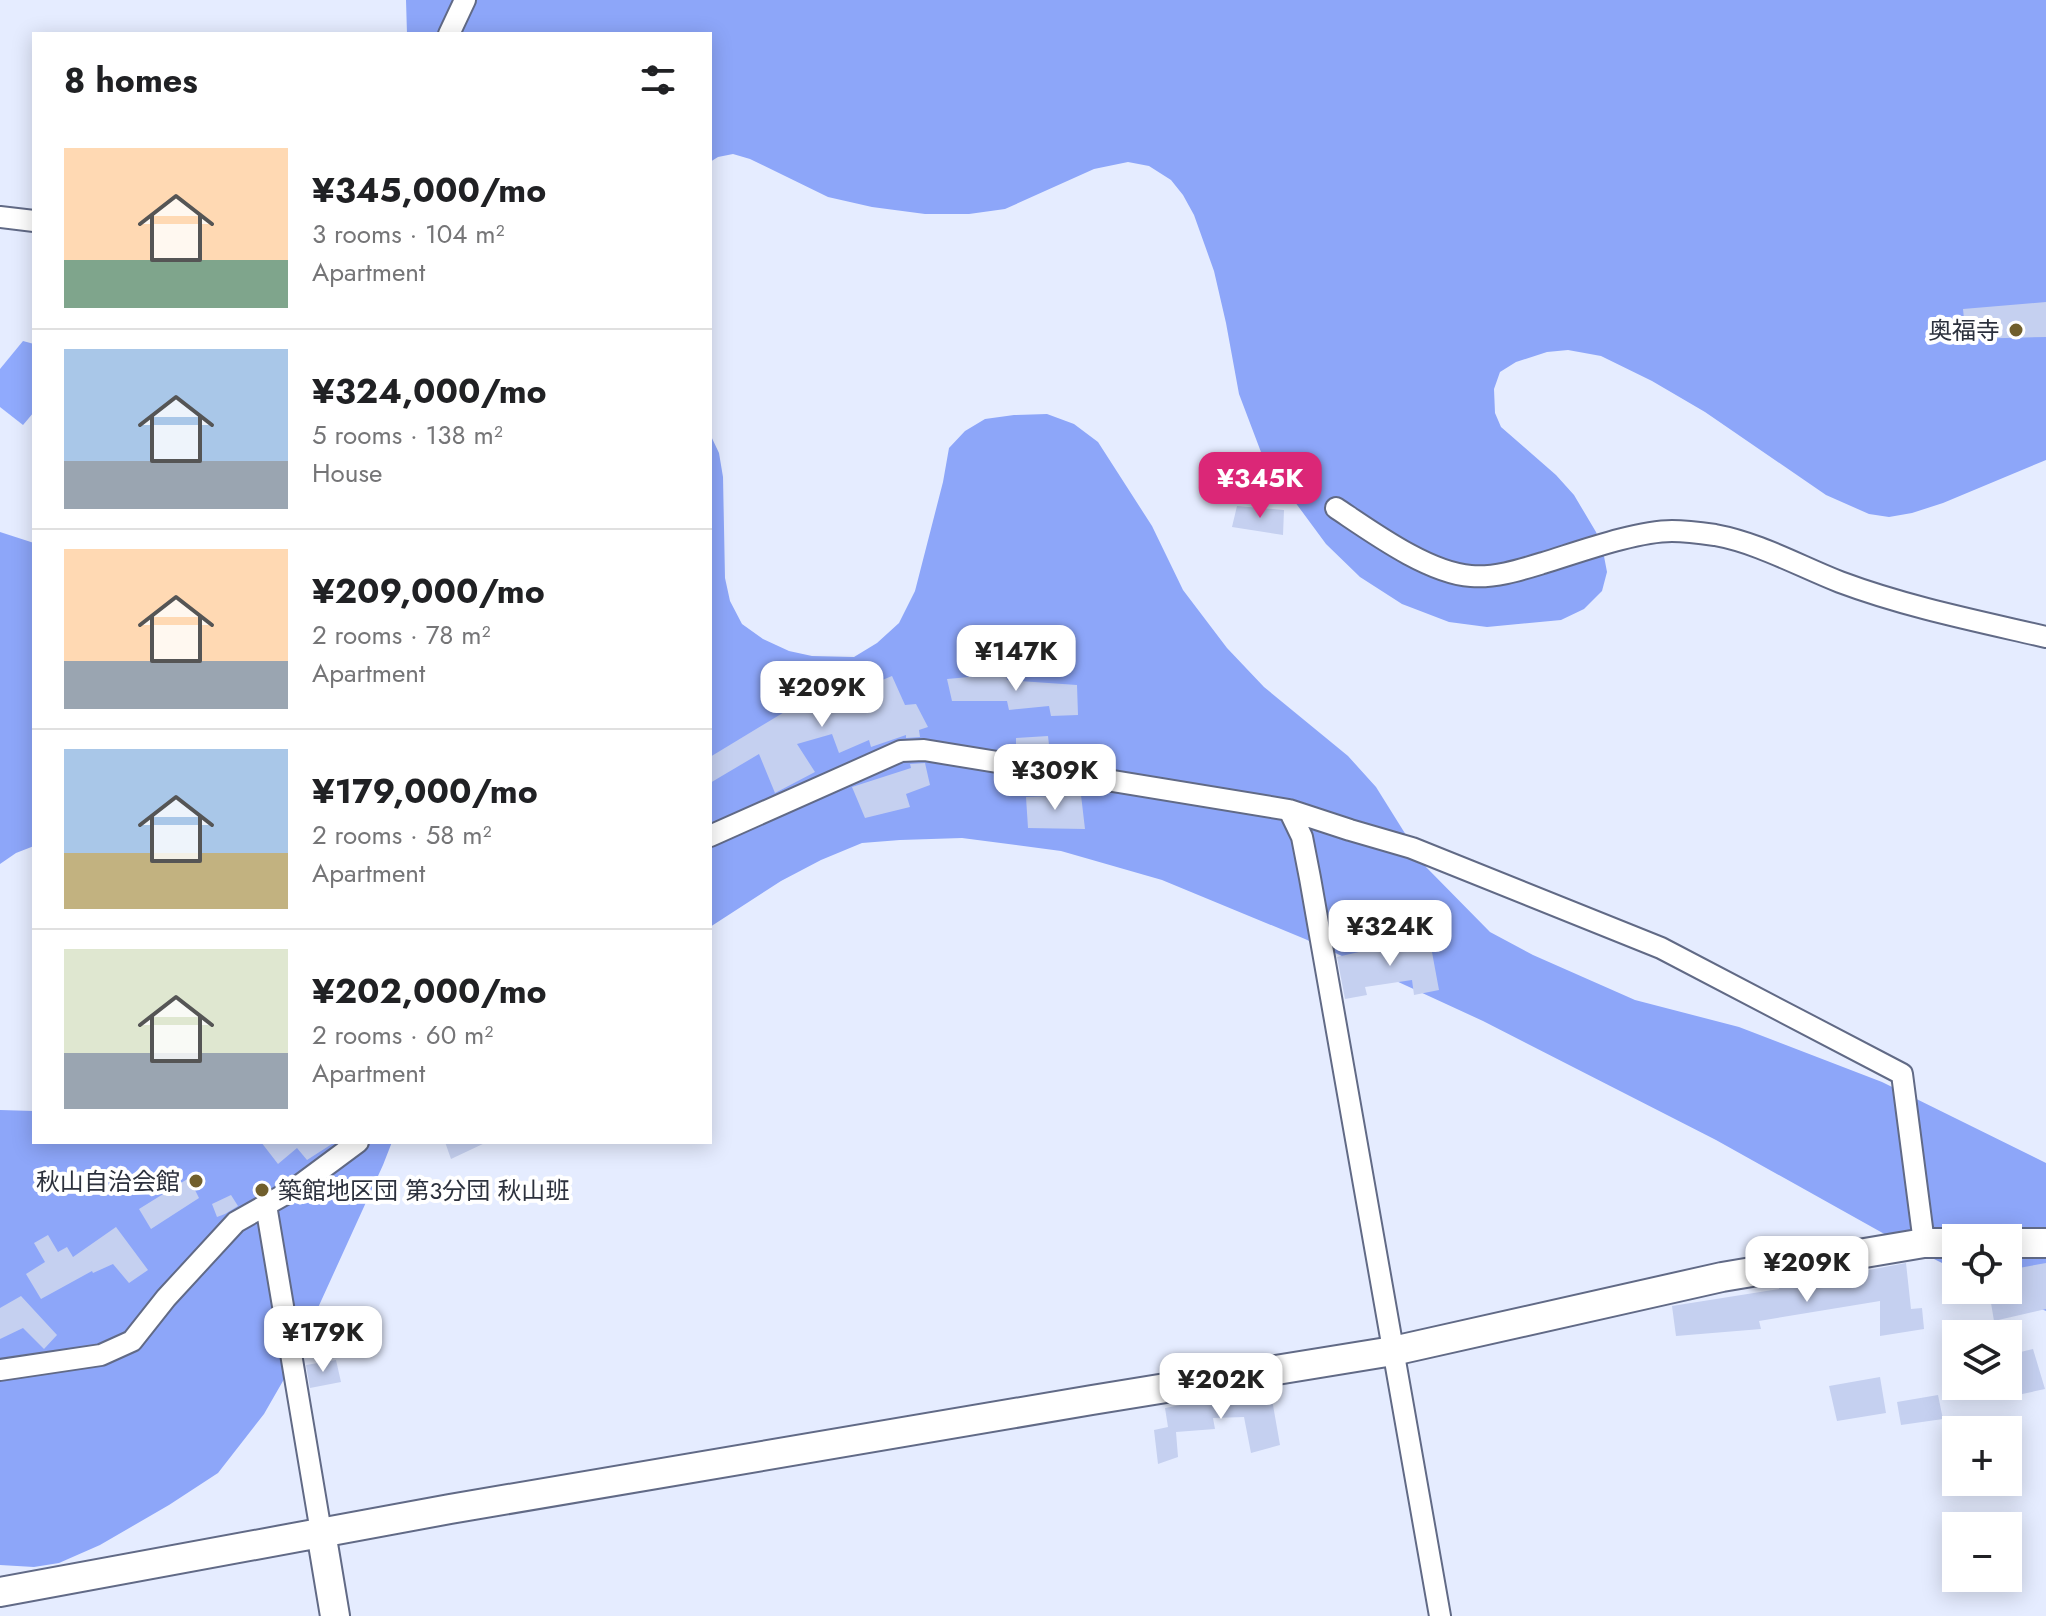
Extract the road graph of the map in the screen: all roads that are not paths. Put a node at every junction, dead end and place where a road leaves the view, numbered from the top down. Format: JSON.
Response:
{"nodes":[{"id":1,"x":465,"y":0,"type":"edge"},
{"id":2,"x":450,"y":32,"type":"edge"},
{"id":3,"x":0,"y":217,"type":"edge"},
{"id":4,"x":32,"y":221,"type":"edge"},
{"id":5,"x":1336,"y":508,"type":"dead end"},
{"id":6,"x":2046,"y":637,"type":"edge"},
{"id":7,"x":1289,"y":810,"type":"junction"},
{"id":8,"x":712,"y":835,"type":"edge"},
{"id":9,"x":355,"y":1144,"type":"edge"},
{"id":10,"x":266,"y":1205,"type":"junction"},
{"id":11,"x":1924,"y":1243,"type":"junction"},
{"id":12,"x":1942,"y":1243,"type":"edge"},
{"id":13,"x":2022,"y":1243,"type":"edge"},
{"id":14,"x":2046,"y":1243,"type":"edge"},
{"id":15,"x":1393,"y":1351,"type":"junction"},
{"id":16,"x":0,"y":1370,"type":"edge"},
{"id":17,"x":321,"y":1532,"type":"junction"},
{"id":18,"x":0,"y":1592,"type":"edge"},
{"id":19,"x":335,"y":1616,"type":"edge"},
{"id":20,"x":1440,"y":1616,"type":"edge"}],
"edges":[{"from":1,"to":2,"type":"street"},
{"from":3,"to":4,"type":"street"},
{"from":5,"to":6,"type":"street"},
{"from":7,"to":8,"type":"street"},
{"from":7,"to":11,"type":"street"},
{"from":7,"to":15,"type":"street"},
{"from":9,"to":10,"type":"street"},
{"from":10,"to":16,"type":"street"},
{"from":10,"to":17,"type":"street"},
{"from":11,"to":12,"type":"street"},
{"from":11,"to":15,"type":"street"},
{"from":13,"to":14,"type":"street"},
{"from":15,"to":17,"type":"street"},
{"from":15,"to":20,"type":"street"},
{"from":17,"to":18,"type":"street"},
{"from":17,"to":19,"type":"street"}]}
